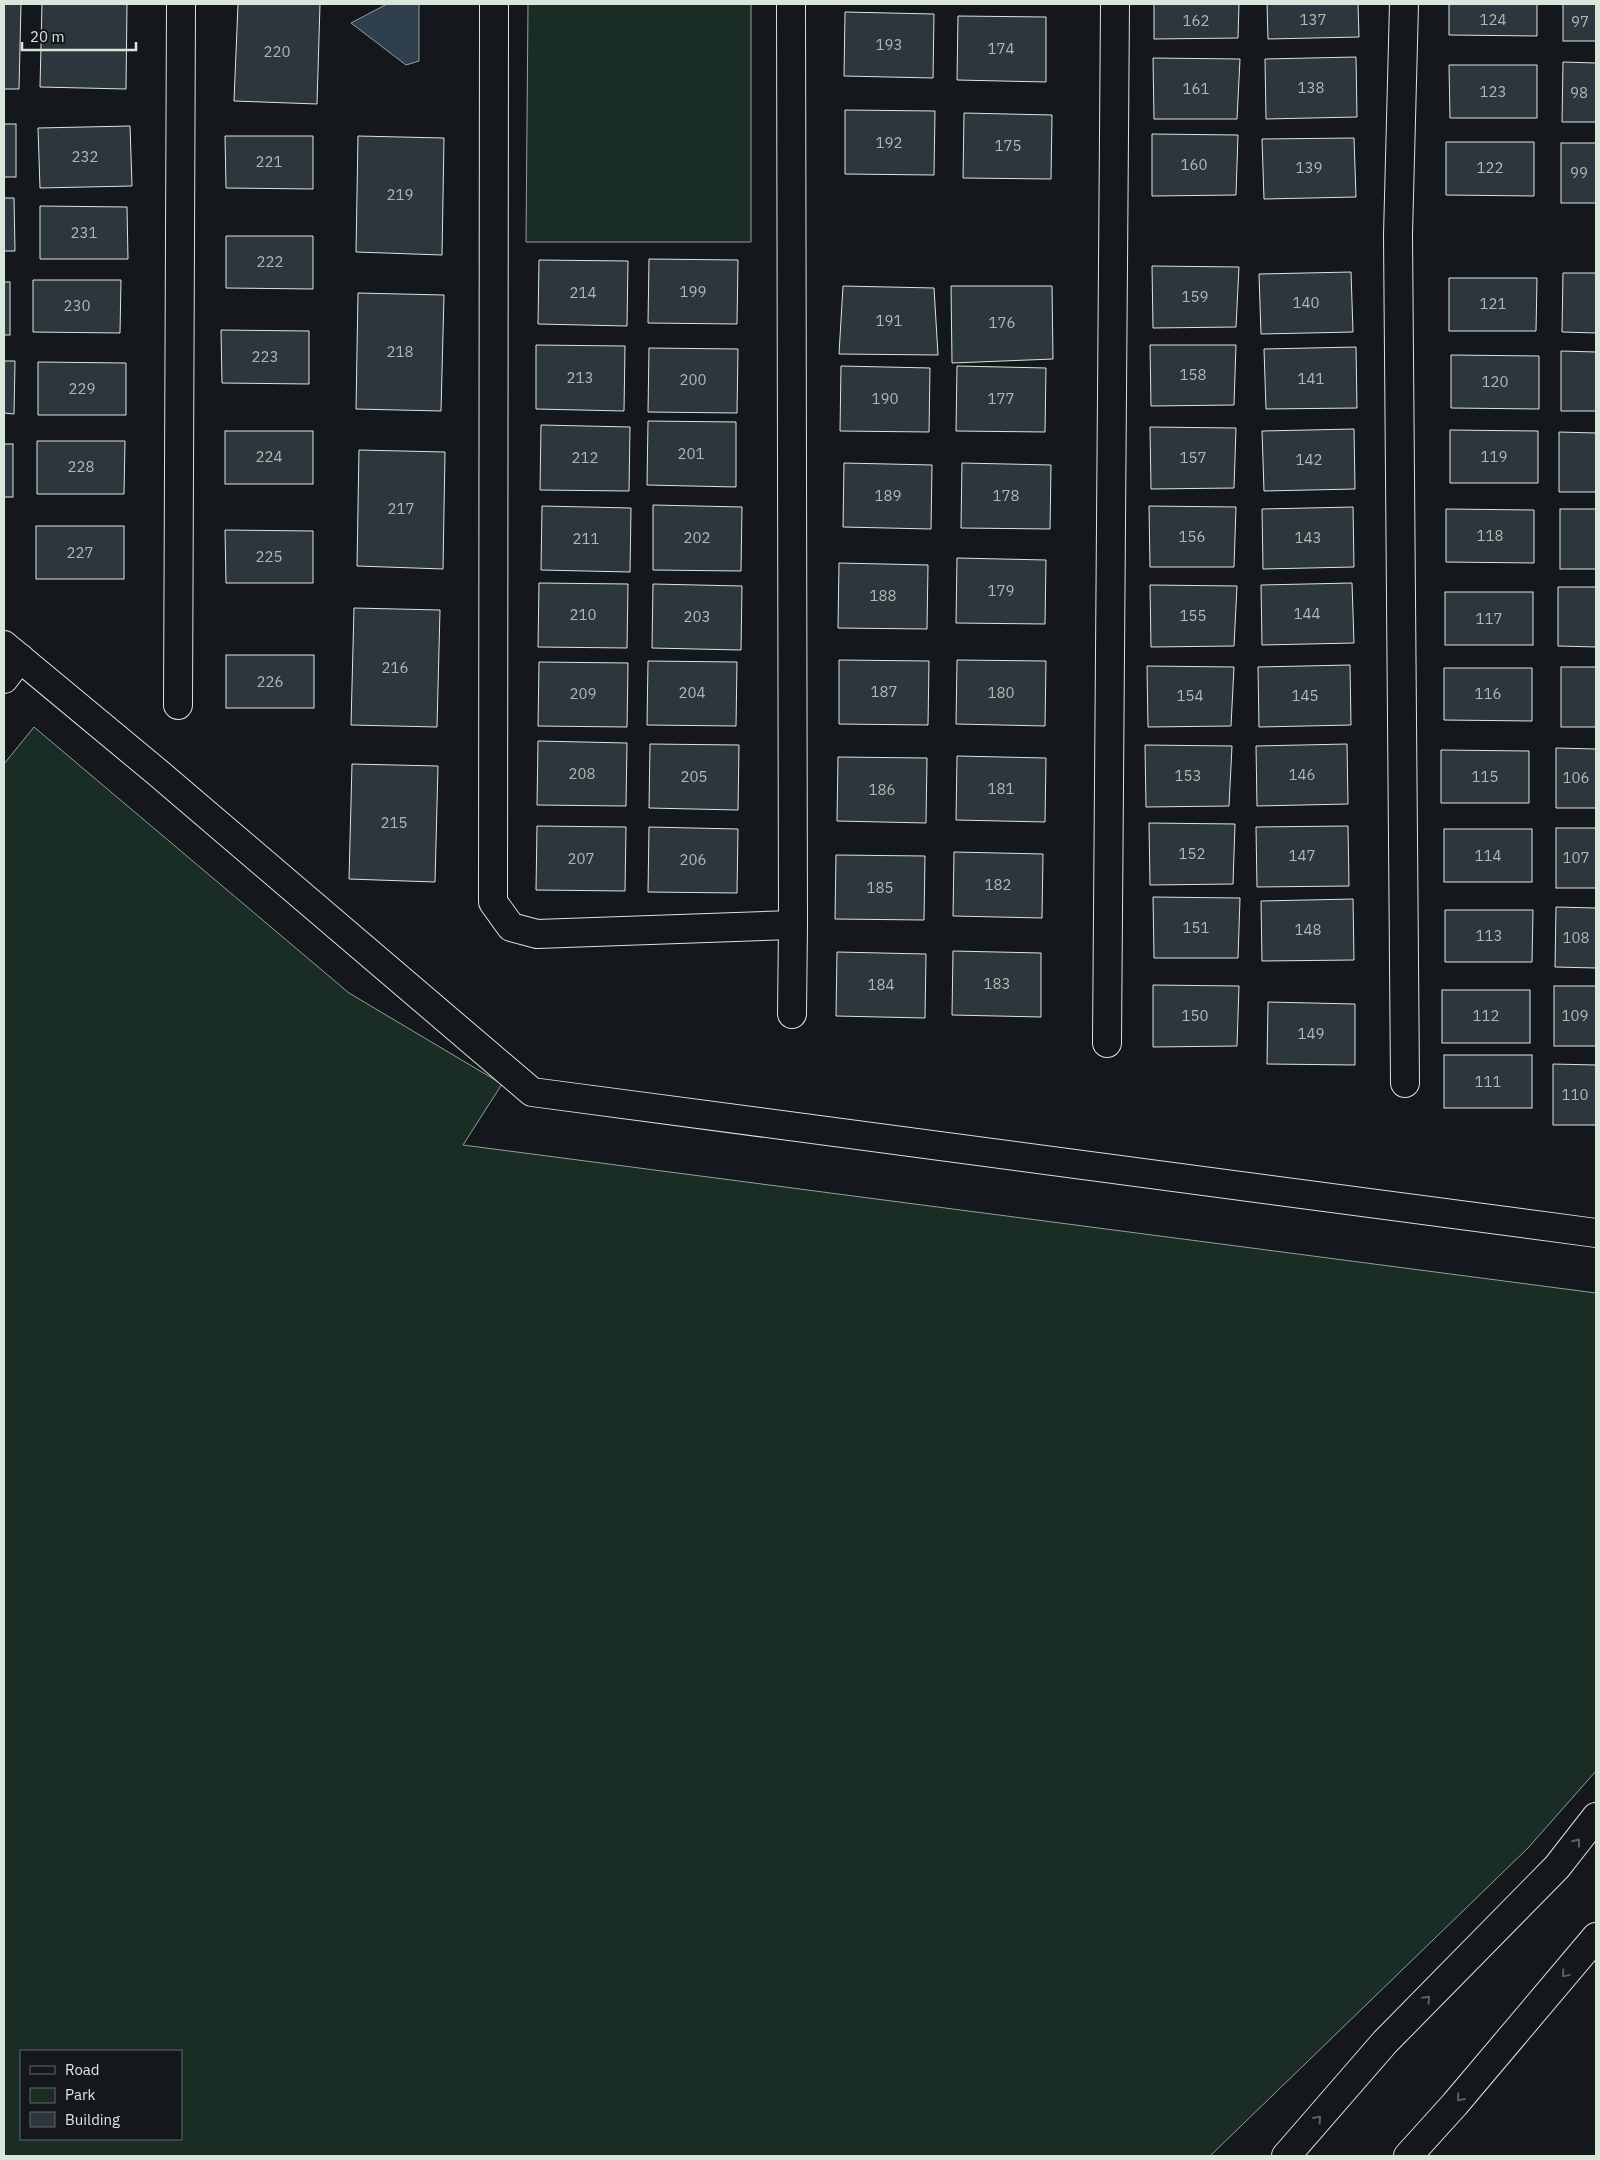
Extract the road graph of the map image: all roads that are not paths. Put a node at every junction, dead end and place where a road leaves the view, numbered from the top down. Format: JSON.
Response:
{"nodes":[{"id":1,"x":181,"y":4,"type":"edge"},
{"id":2,"x":494,"y":4,"type":"edge"},
{"id":3,"x":791,"y":4,"type":"edge"},
{"id":4,"x":1115,"y":4,"type":"edge"},
{"id":5,"x":1404,"y":4,"type":"edge"},
{"id":6,"x":9,"y":660,"type":"edge"},
{"id":7,"x":178,"y":705,"type":"dead end"},
{"id":8,"x":793,"y":925,"type":"junction"},
{"id":9,"x":792,"y":1014,"type":"dead end"},
{"id":10,"x":1107,"y":1043,"type":"dead end"},
{"id":11,"x":1405,"y":1083,"type":"dead end"},
{"id":12,"x":1596,"y":1233,"type":"edge"},
{"id":13,"x":1596,"y":1818,"type":"edge"},
{"id":14,"x":1596,"y":1937,"type":"edge"},
{"id":15,"x":1286,"y":2156,"type":"edge"},
{"id":16,"x":1408,"y":2156,"type":"edge"}],
"edges":[{"from":1,"to":7,"type":"street"},
{"from":2,"to":8,"type":"street"},
{"from":3,"to":8,"type":"street"},
{"from":4,"to":10,"type":"street"},
{"from":5,"to":11,"type":"street"},
{"from":6,"to":12,"type":"street"},
{"from":8,"to":9,"type":"street"},
{"from":15,"to":13,"type":"street","one_way":true},
{"from":14,"to":16,"type":"street","one_way":true}]}
